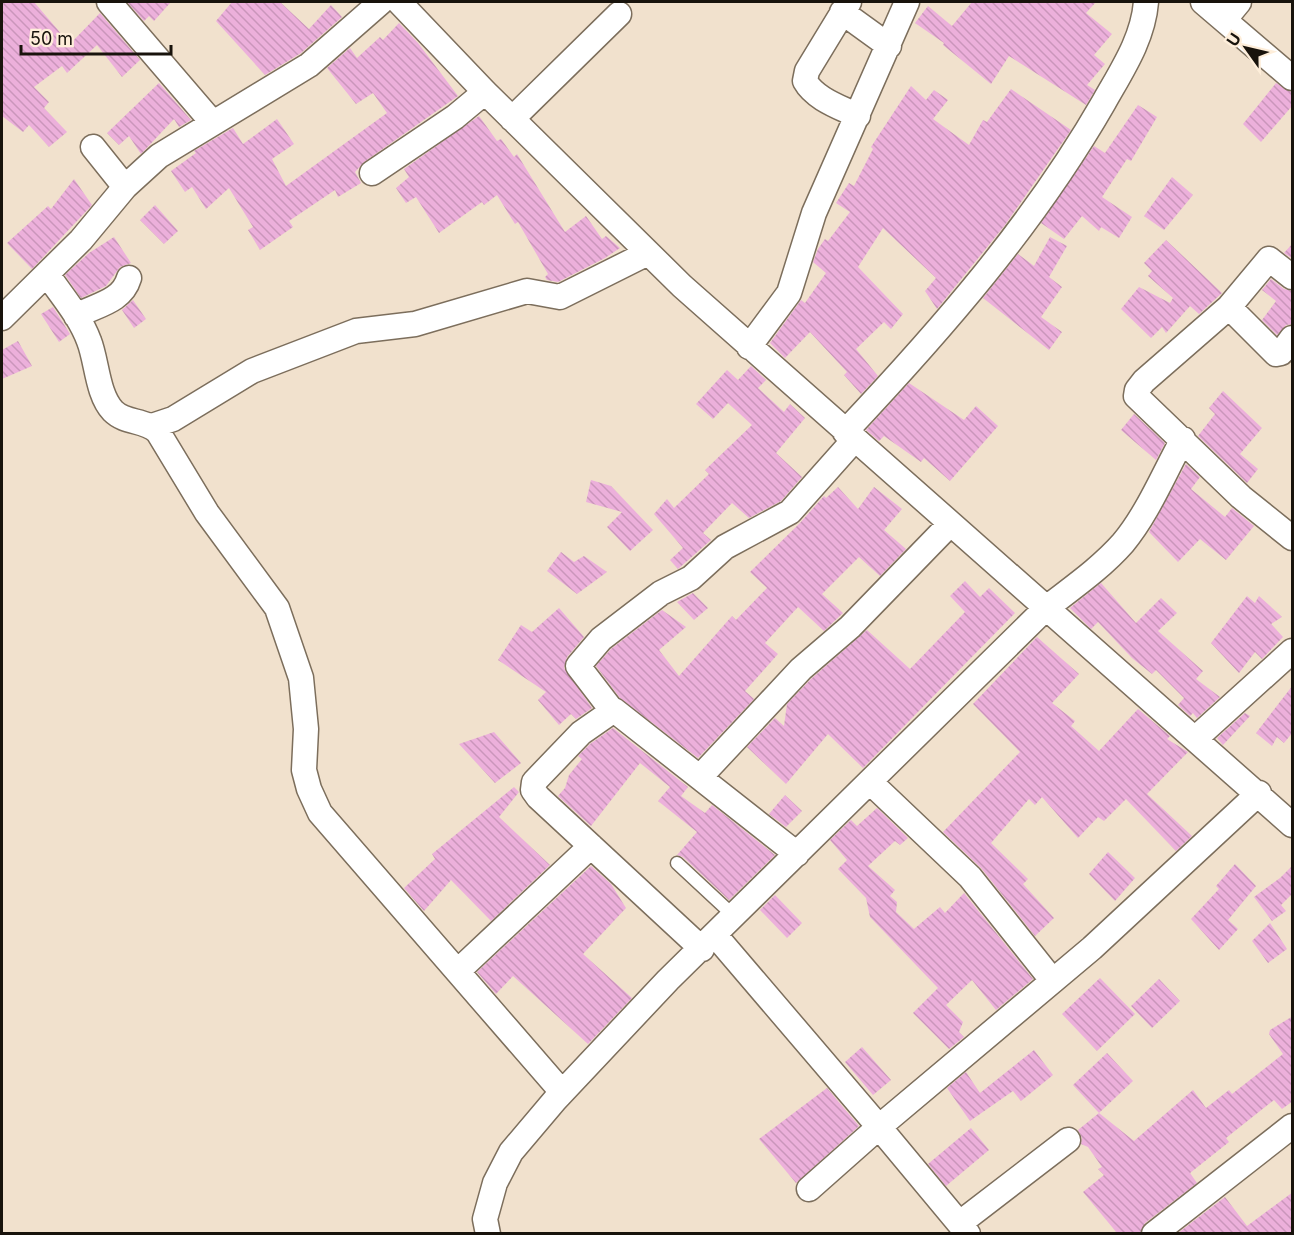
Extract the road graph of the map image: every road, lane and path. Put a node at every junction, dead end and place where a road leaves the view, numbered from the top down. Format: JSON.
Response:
{"nodes":[{"id":1,"x":108,"y":2,"type":"edge"},
{"id":2,"x":397,"y":2,"type":"edge"},
{"id":3,"x":907,"y":2,"type":"edge"},
{"id":4,"x":1146,"y":2,"type":"edge"},
{"id":5,"x":1203,"y":2,"type":"edge"},
{"id":6,"x":846,"y":7,"type":"edge"},
{"id":7,"x":1232,"y":10,"type":"edge"},
{"id":8,"x":619,"y":14,"type":"dead end"},
{"id":9,"x":889,"y":46,"type":"junction"},
{"id":10,"x":1293,"y":78,"type":"edge"},
{"id":11,"x":485,"y":92,"type":"junction"},
{"id":12,"x":858,"y":116,"type":"junction"},
{"id":13,"x":512,"y":119,"type":"junction"},
{"id":14,"x":212,"y":122,"type":"junction"},
{"id":15,"x":93,"y":147,"type":"dead end"},
{"id":16,"x":372,"y":173,"type":"dead end"},
{"id":17,"x":125,"y":187,"type":"junction"},
{"id":18,"x":648,"y":253,"type":"junction"},
{"id":19,"x":47,"y":274,"type":"junction"},
{"id":20,"x":1293,"y":277,"type":"edge"},
{"id":21,"x":129,"y":278,"type":"dead end"},
{"id":22,"x":1229,"y":307,"type":"junction"},
{"id":23,"x":76,"y":316,"type":"junction"},
{"id":24,"x":2,"y":318,"type":"edge"},
{"id":25,"x":1293,"y":338,"type":"edge"},
{"id":26,"x":749,"y":347,"type":"junction"},
{"id":27,"x":152,"y":426,"type":"junction"},
{"id":28,"x":850,"y":436,"type":"junction"},
{"id":29,"x":1183,"y":439,"type":"junction"},
{"id":30,"x":950,"y":524,"type":"junction"},
{"id":31,"x":1293,"y":538,"type":"edge"},
{"id":32,"x":1045,"y":609,"type":"junction"},
{"id":33,"x":1293,"y":651,"type":"edge"},
{"id":34,"x":611,"y":709,"type":"junction"},
{"id":35,"x":1196,"y":738,"type":"junction"},
{"id":36,"x":700,"y":777,"type":"junction"},
{"id":37,"x":870,"y":782,"type":"junction"},
{"id":38,"x":1259,"y":793,"type":"junction"},
{"id":39,"x":1293,"y":825,"type":"edge"},
{"id":40,"x":591,"y":846,"type":"junction"},
{"id":41,"x":797,"y":854,"type":"junction"},
{"id":42,"x":677,"y":863,"type":"dead end"},
{"id":43,"x":734,"y":916,"type":"junction"},
{"id":44,"x":708,"y":942,"type":"junction"},
{"id":45,"x":459,"y":970,"type":"junction"},
{"id":46,"x":1052,"y":980,"type":"junction"},
{"id":47,"x":562,"y":1092,"type":"junction"},
{"id":48,"x":1293,"y":1126,"type":"edge"},
{"id":49,"x":879,"y":1127,"type":"junction"},
{"id":50,"x":1068,"y":1140,"type":"dead end"},
{"id":51,"x":809,"y":1190,"type":"dead end"},
{"id":52,"x":964,"y":1228,"type":"edge"},
{"id":53,"x":488,"y":1233,"type":"edge"},
{"id":54,"x":1156,"y":1233,"type":"edge"}],
"edges":[{"from":1,"to":14,"type":"street"},
{"from":2,"to":11,"type":"street"},
{"from":2,"to":14,"type":"street"},
{"from":3,"to":9,"type":"street"},
{"from":4,"to":28,"type":"street"},
{"from":5,"to":7,"type":"street"},
{"from":6,"to":9,"type":"street"},
{"from":6,"to":12,"type":"street"},
{"from":7,"to":10,"type":"street"},
{"from":8,"to":13,"type":"street"},
{"from":9,"to":12,"type":"street"},
{"from":11,"to":13,"type":"street"},
{"from":11,"to":16,"type":"street"},
{"from":12,"to":26,"type":"street"},
{"from":13,"to":18,"type":"street"},
{"from":14,"to":17,"type":"street"},
{"from":15,"to":17,"type":"street"},
{"from":17,"to":19,"type":"street"},
{"from":18,"to":26,"type":"street"},
{"from":18,"to":27,"type":"street"},
{"from":19,"to":23,"type":"street"},
{"from":19,"to":24,"type":"street"},
{"from":20,"to":22,"type":"street"},
{"from":21,"to":23,"type":"street"},
{"from":22,"to":25,"type":"street"},
{"from":22,"to":29,"type":"street"},
{"from":23,"to":27,"type":"street"},
{"from":26,"to":28,"type":"street"},
{"from":27,"to":45,"type":"street"},
{"from":28,"to":30,"type":"street"},
{"from":28,"to":34,"type":"street"},
{"from":29,"to":31,"type":"street"},
{"from":29,"to":32,"type":"street"},
{"from":30,"to":32,"type":"street"},
{"from":30,"to":36,"type":"street"},
{"from":32,"to":35,"type":"street"},
{"from":32,"to":37,"type":"street"},
{"from":33,"to":35,"type":"street"},
{"from":34,"to":36,"type":"street"},
{"from":34,"to":40,"type":"street"},
{"from":35,"to":38,"type":"street"},
{"from":36,"to":41,"type":"street"},
{"from":37,"to":41,"type":"street"},
{"from":37,"to":46,"type":"street"},
{"from":38,"to":39,"type":"street"},
{"from":38,"to":46,"type":"street"},
{"from":40,"to":44,"type":"street"},
{"from":40,"to":45,"type":"street"},
{"from":41,"to":43,"type":"street"},
{"from":42,"to":43,"type":"lane"},
{"from":43,"to":44,"type":"street"},
{"from":44,"to":47,"type":"street"},
{"from":44,"to":49,"type":"street"},
{"from":45,"to":47,"type":"street"},
{"from":46,"to":49,"type":"street"},
{"from":47,"to":53,"type":"street"},
{"from":48,"to":54,"type":"street"},
{"from":49,"to":51,"type":"street"},
{"from":49,"to":52,"type":"street"},
{"from":50,"to":52,"type":"street"}]}
